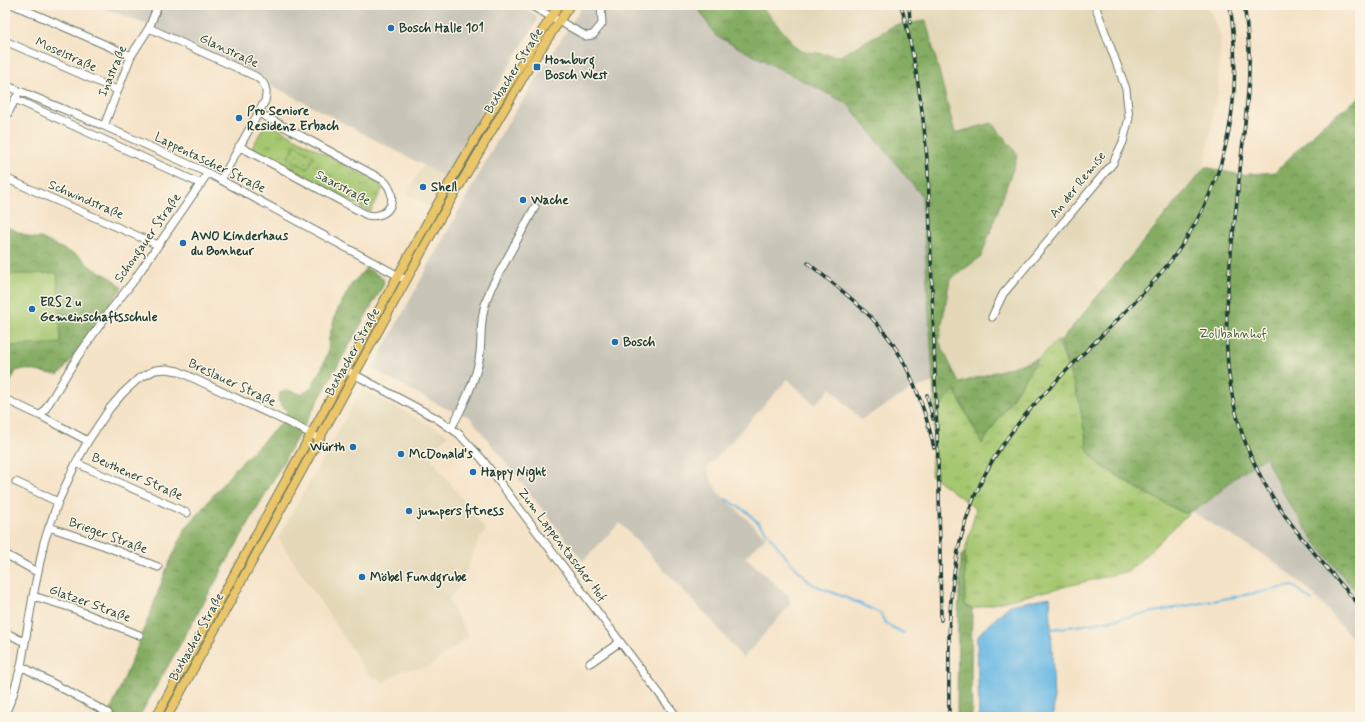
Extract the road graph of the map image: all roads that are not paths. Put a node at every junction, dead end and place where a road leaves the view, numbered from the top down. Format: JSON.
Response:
{"nodes":[{"id":1,"x":14,"y":5,"type":"edge"},
{"id":2,"x":158,"y":5,"type":"edge"},
{"id":3,"x":530,"y":5,"type":"edge"},
{"id":4,"x":559,"y":5,"type":"edge"},
{"id":5,"x":570,"y":5,"type":"edge"},
{"id":6,"x":601,"y":5,"type":"edge"},
{"id":7,"x":1095,"y":5,"type":"edge"},
{"id":8,"x":551,"y":17,"type":"junction"},
{"id":9,"x":559,"y":22,"type":"junction"},
{"id":10,"x":149,"y":28,"type":"junction"},
{"id":11,"x":5,"y":41,"type":"edge"},
{"id":12,"x":131,"y":56,"type":"junction"},
{"id":13,"x":5,"y":85,"type":"edge"},
{"id":14,"x":118,"y":90,"type":"junction"},
{"id":15,"x":19,"y":91,"type":"junction"},
{"id":16,"x":15,"y":99,"type":"junction"},
{"id":17,"x":259,"y":113,"type":"junction"},
{"id":18,"x":5,"y":119,"type":"edge"},
{"id":19,"x":104,"y":126,"type":"junction"},
{"id":20,"x":239,"y":146,"type":"junction"},
{"id":21,"x":208,"y":173,"type":"junction"},
{"id":22,"x":5,"y":178,"type":"edge"},
{"id":23,"x":221,"y":180,"type":"junction"},
{"id":24,"x":201,"y":184,"type":"junction"},
{"id":25,"x":535,"y":207,"type":"dead end"},
{"id":26,"x":158,"y":245,"type":"junction"},
{"id":27,"x":398,"y":276,"type":"junction"},
{"id":28,"x":406,"y":280,"type":"junction"},
{"id":29,"x":992,"y":317,"type":"dead end"},
{"id":30,"x":346,"y":370,"type":"junction"},
{"id":31,"x":354,"y":374,"type":"junction"},
{"id":32,"x":5,"y":399,"type":"edge"},
{"id":33,"x":41,"y":416,"type":"junction"},
{"id":34,"x":451,"y":428,"type":"junction"},
{"id":35,"x":312,"y":434,"type":"junction"},
{"id":36,"x":320,"y":439,"type":"junction"},
{"id":37,"x":88,"y":441,"type":"junction"},
{"id":38,"x":76,"y":463,"type":"junction"},
{"id":39,"x":16,"y":482,"type":"dead end"},
{"id":40,"x":58,"y":502,"type":"junction"},
{"id":41,"x":187,"y":513,"type":"dead end"},
{"id":42,"x":50,"y":527,"type":"junction"},
{"id":43,"x":5,"y":554,"type":"edge"},
{"id":44,"x":158,"y":567,"type":"dead end"},
{"id":45,"x":37,"y":572,"type":"junction"},
{"id":46,"x":33,"y":596,"type":"junction"},
{"id":47,"x":5,"y":632,"type":"edge"},
{"id":48,"x":139,"y":635,"type":"dead end"},
{"id":49,"x":25,"y":641,"type":"junction"},
{"id":50,"x":620,"y":642,"type":"junction"},
{"id":51,"x":590,"y":663,"type":"dead end"},
{"id":52,"x":21,"y":666,"type":"junction"},
{"id":53,"x":108,"y":713,"type":"dead end"},
{"id":54,"x":5,"y":714,"type":"edge"},
{"id":55,"x":156,"y":717,"type":"edge"},
{"id":56,"x":167,"y":717,"type":"edge"},
{"id":57,"x":677,"y":717,"type":"edge"}],
"edges":[{"from":1,"to":12,"type":"street","name":"Moselstraße"},
{"from":2,"to":10,"type":"street","name":"Inastraße"},
{"from":3,"to":8,"type":"street"},
{"from":4,"to":8,"type":"main road","name":"Bexbacher Straße"},
{"from":5,"to":9,"type":"main road","name":"Bexbacher Straße"},
{"from":6,"to":9,"type":"street"},
{"from":7,"to":29,"type":"street","name":"An der Remise"},
{"from":8,"to":9,"type":"street"},
{"from":8,"to":27,"type":"main road","name":"Bexbacher Straße"},
{"from":9,"to":28,"type":"main road","name":"Bexbacher Straße"},
{"from":10,"to":12,"type":"street","name":"Inastraße"},
{"from":10,"to":17,"type":"street","name":"Glanstraße"},
{"from":11,"to":14,"type":"street","name":"Moselstraße"},
{"from":12,"to":14,"type":"street","name":"Inastraße"},
{"from":13,"to":15,"type":"street","name":"Lappentascher Straße"},
{"from":14,"to":19,"type":"street","name":"Inastraße"},
{"from":15,"to":16,"type":"street"},
{"from":15,"to":19,"type":"street","name":"Lappentascher Straße"},
{"from":16,"to":18,"type":"street"},
{"from":16,"to":24,"type":"street","name":"Lappentascher Straße"},
{"from":17,"to":20,"type":"street","name":"Glanstraße"},
{"from":17,"to":20,"type":"street","name":"Saarstraße"},
{"from":19,"to":21,"type":"street","name":"Lappentascher Straße"},
{"from":20,"to":23,"type":"street","name":"Glanstraße"},
{"from":21,"to":23,"type":"street","name":"Lappentascher Straße"},
{"from":21,"to":24,"type":"street","name":"Schongauer Straße"},
{"from":22,"to":26,"type":"street","name":"Schwindstraße"},
{"from":23,"to":27,"type":"street","name":"Lappentascher Straße"},
{"from":24,"to":26,"type":"street","name":"Schongauer Straße"},
{"from":25,"to":34,"type":"street"},
{"from":26,"to":33,"type":"street","name":"Schongauer Straße"},
{"from":27,"to":28,"type":"street","name":"Lappentascher Straße"},
{"from":27,"to":30,"type":"main road","name":"Bexbacher Straße"},
{"from":28,"to":31,"type":"main road","name":"Bexbacher Straße"},
{"from":30,"to":31,"type":"street","name":"Zum Lappentascher Hof"},
{"from":30,"to":35,"type":"main road","name":"Bexbacher Straße"},
{"from":31,"to":34,"type":"street","name":"Zum Lappentascher Hof"},
{"from":31,"to":36,"type":"main road","name":"Bexbacher Straße"},
{"from":32,"to":33,"type":"street"},
{"from":33,"to":37,"type":"street"},
{"from":34,"to":50,"type":"street","name":"Zum Lappentascher Hof"},
{"from":35,"to":36,"type":"street","name":"Breslauer Straße"},
{"from":35,"to":37,"type":"street","name":"Breslauer Straße"},
{"from":35,"to":55,"type":"main road","name":"Bexbacher Straße"},
{"from":36,"to":56,"type":"main road","name":"Bexbacher Straße"},
{"from":37,"to":38,"type":"street","name":"Breslauer Straße"},
{"from":38,"to":40,"type":"street","name":"Breslauer Straße"},
{"from":38,"to":41,"type":"street","name":"Beuthener Straße"},
{"from":39,"to":40,"type":"street"},
{"from":40,"to":42,"type":"street","name":"Breslauer Straße"},
{"from":42,"to":44,"type":"street","name":"Brieger Straße"},
{"from":42,"to":45,"type":"street","name":"Breslauer Straße"},
{"from":43,"to":45,"type":"street"},
{"from":45,"to":46,"type":"street","name":"Breslauer Straße"},
{"from":46,"to":48,"type":"street","name":"Glatzer Straße"},
{"from":46,"to":49,"type":"street","name":"Breslauer Straße"},
{"from":47,"to":49,"type":"street"},
{"from":49,"to":52,"type":"street","name":"Breslauer Straße"},
{"from":50,"to":51,"type":"street"},
{"from":50,"to":57,"type":"street","name":"Zum Lappentascher Hof"},
{"from":52,"to":53,"type":"street"},
{"from":52,"to":54,"type":"street","name":"Breslauer Straße"}]}
